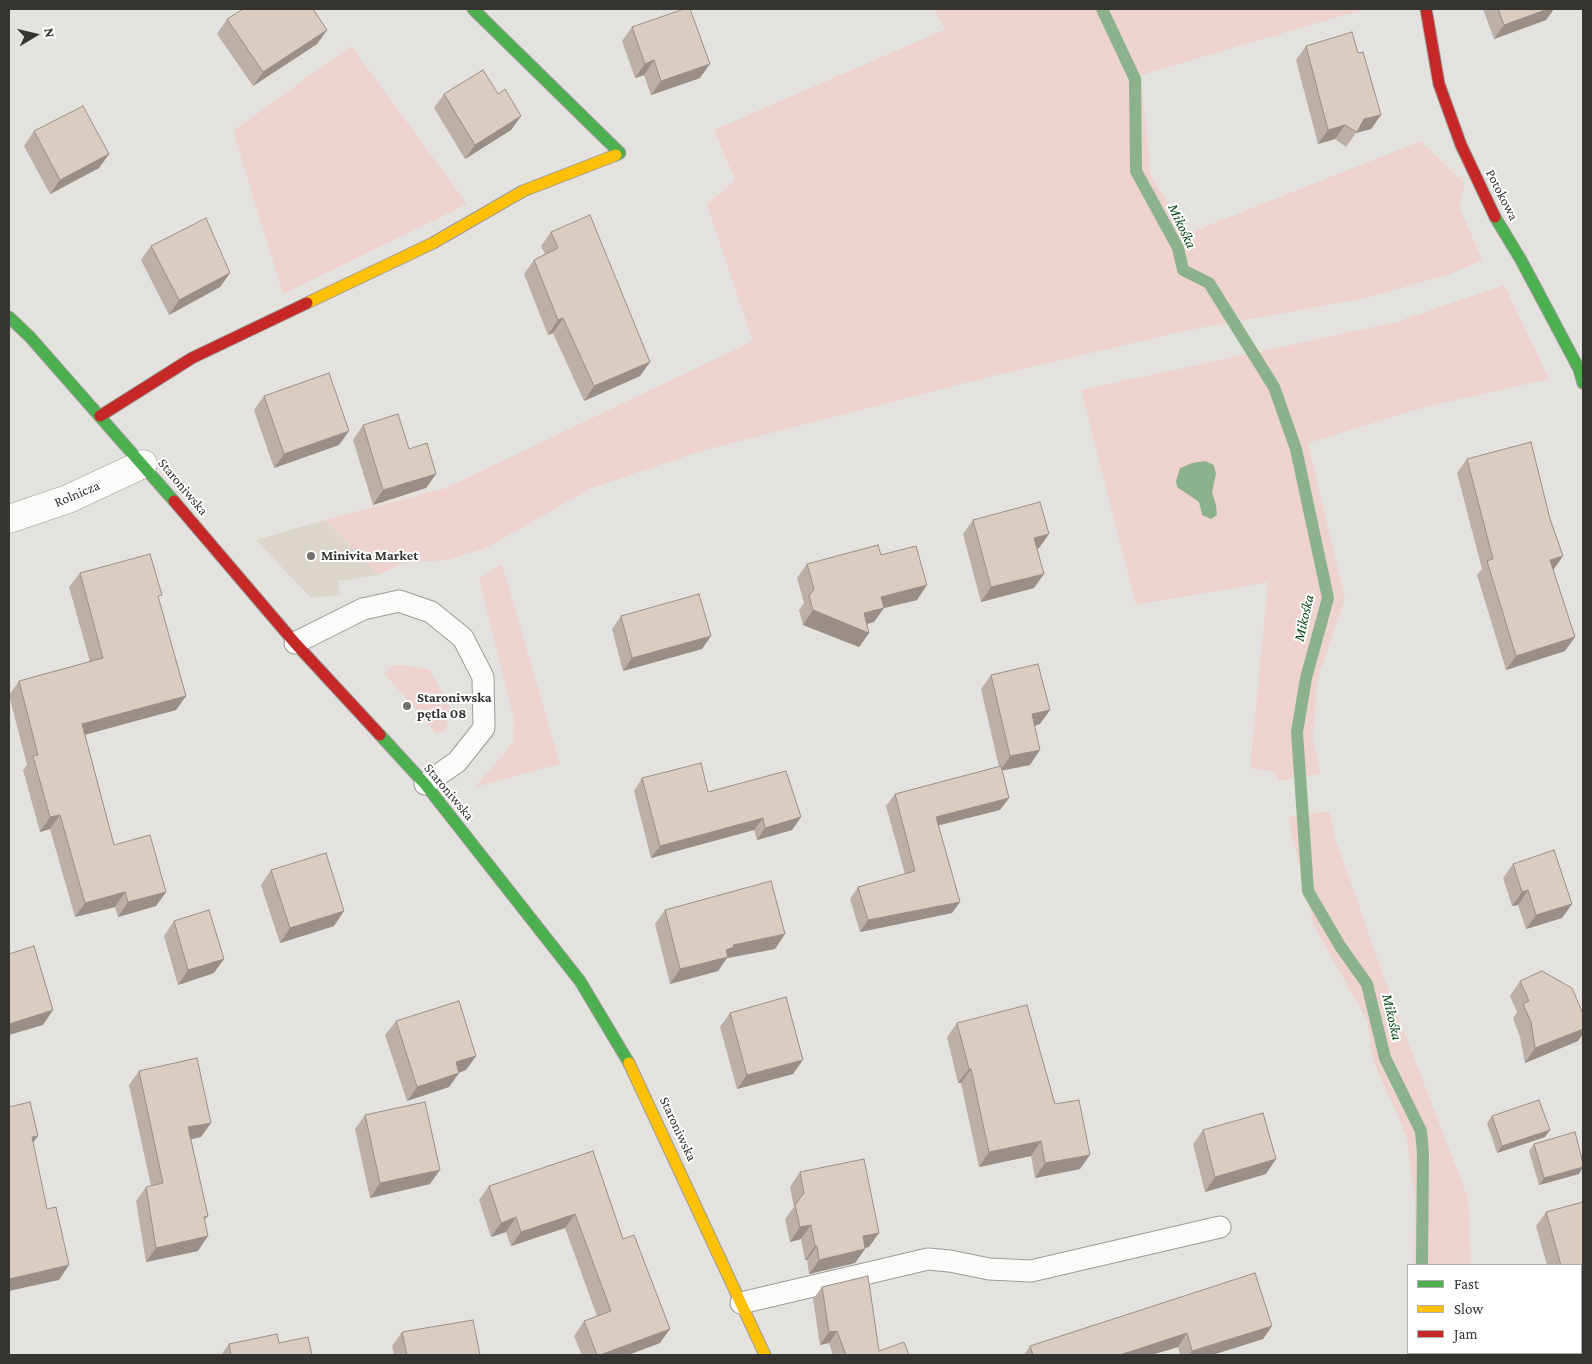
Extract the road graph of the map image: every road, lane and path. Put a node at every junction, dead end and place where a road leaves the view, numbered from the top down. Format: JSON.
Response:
{"nodes":[{"id":1,"x":473,"y":9,"type":"edge"},
{"id":2,"x":1426,"y":9,"type":"edge"},
{"id":3,"x":9,"y":317,"type":"edge"},
{"id":4,"x":1583,"y":382,"type":"edge"},
{"id":5,"x":100,"y":416,"type":"junction"},
{"id":6,"x":143,"y":464,"type":"junction"},
{"id":7,"x":9,"y":519,"type":"edge"},
{"id":8,"x":295,"y":643,"type":"junction"},
{"id":9,"x":425,"y":784,"type":"junction"},
{"id":10,"x":1220,"y":1227,"type":"dead end"},
{"id":11,"x":741,"y":1303,"type":"junction"},
{"id":12,"x":765,"y":1355,"type":"edge"}],
"edges":[{"from":1,"to":5,"type":"street"},
{"from":2,"to":4,"type":"street","name":"Potokowa"},
{"from":3,"to":5,"type":"street","name":"Staroniwska"},
{"from":5,"to":6,"type":"street","name":"Staroniwska"},
{"from":6,"to":7,"type":"street","name":"Rolnicza"},
{"from":6,"to":8,"type":"street","name":"Staroniwska"},
{"from":8,"to":9,"type":"street","name":"Staroniwska"},
{"from":8,"to":9,"type":"lane"},
{"from":9,"to":11,"type":"street","name":"Staroniwska"},
{"from":10,"to":11,"type":"lane"},
{"from":11,"to":12,"type":"street","name":"Staroniwska"}]}
